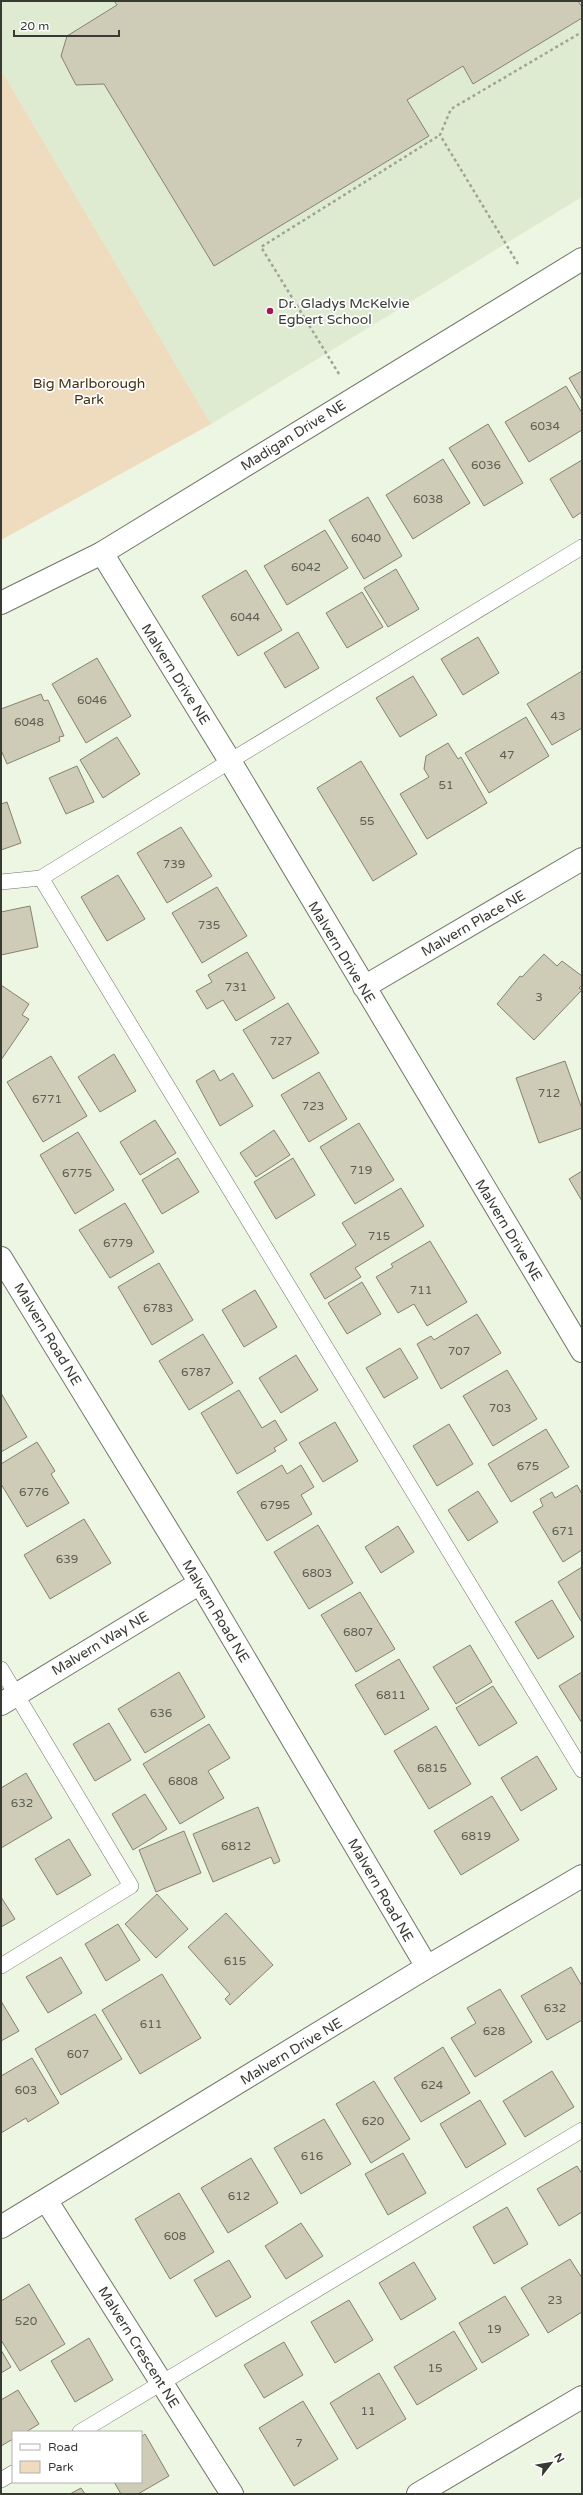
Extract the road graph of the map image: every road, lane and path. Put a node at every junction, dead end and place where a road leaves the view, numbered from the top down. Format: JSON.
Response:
{"nodes":[{"id":1,"x":582,"y":32,"type":"edge"},
{"id":2,"x":440,"y":135,"type":"junction"},
{"id":3,"x":582,"y":259,"type":"edge"},
{"id":4,"x":532,"y":288,"type":"junction"},
{"id":5,"x":354,"y":397,"type":"junction"},
{"id":6,"x":582,"y":547,"type":"edge"},
{"id":7,"x":102,"y":553,"type":"junction"},
{"id":8,"x":1,"y":603,"type":"edge"},
{"id":9,"x":230,"y":761,"type":"junction"},
{"id":10,"x":582,"y":859,"type":"edge"},
{"id":11,"x":42,"y":878,"type":"junction"},
{"id":12,"x":1,"y":882,"type":"edge"},
{"id":13,"x":364,"y":987,"type":"junction"},
{"id":14,"x":1,"y":1258,"type":"edge"},
{"id":15,"x":582,"y":1351,"type":"edge"},
{"id":16,"x":200,"y":1583,"type":"junction"},
{"id":17,"x":1,"y":1669,"type":"edge"},
{"id":18,"x":9,"y":1699,"type":"edge"},
{"id":19,"x":582,"y":1770,"type":"edge"},
{"id":20,"x":582,"y":1876,"type":"edge"},
{"id":21,"x":1,"y":1966,"type":"edge"},
{"id":22,"x":427,"y":1968,"type":"junction"},
{"id":23,"x":582,"y":2130,"type":"edge"},
{"id":24,"x":46,"y":2200,"type":"junction"},
{"id":25,"x":1,"y":2228,"type":"edge"},
{"id":26,"x":161,"y":2382,"type":"junction"},
{"id":27,"x":582,"y":2397,"type":"edge"},
{"id":28,"x":82,"y":2431,"type":"edge"},
{"id":29,"x":12,"y":2474,"type":"edge"},
{"id":30,"x":1,"y":2480,"type":"edge"},
{"id":31,"x":232,"y":2494,"type":"edge"},
{"id":32,"x":418,"y":2494,"type":"edge"}],
"edges":[{"from":1,"to":2,"type":"path"},
{"from":2,"to":4,"type":"path"},
{"from":2,"to":5,"type":"path"},
{"from":3,"to":4,"type":"street","name":"Madigan Drive NE"},
{"from":4,"to":5,"type":"street","name":"Madigan Drive NE"},
{"from":5,"to":7,"type":"street","name":"Madigan Drive NE"},
{"from":6,"to":9,"type":"lane"},
{"from":7,"to":8,"type":"street","name":"Madigan Drive NE"},
{"from":7,"to":9,"type":"street","name":"Malvern Drive NE"},
{"from":9,"to":11,"type":"lane"},
{"from":9,"to":13,"type":"street","name":"Malvern Drive NE"},
{"from":10,"to":13,"type":"street","name":"Malvern Place NE"},
{"from":11,"to":12,"type":"lane"},
{"from":11,"to":19,"type":"lane"},
{"from":13,"to":15,"type":"street","name":"Malvern Drive NE"},
{"from":14,"to":16,"type":"street","name":"Malvern Road NE"},
{"from":16,"to":18,"type":"street","name":"Malvern Way NE"},
{"from":16,"to":22,"type":"street","name":"Malvern Road NE"},
{"from":17,"to":18,"type":"lane"},
{"from":18,"to":21,"type":"lane"},
{"from":20,"to":22,"type":"street","name":"Malvern Drive NE"},
{"from":22,"to":24,"type":"street","name":"Malvern Drive NE"},
{"from":23,"to":26,"type":"lane"},
{"from":24,"to":25,"type":"street","name":"Malvern Drive NE"},
{"from":24,"to":26,"type":"street","name":"Malvern Crescent NE"},
{"from":26,"to":28,"type":"lane"},
{"from":26,"to":31,"type":"street","name":"Malvern Crescent NE"},
{"from":27,"to":32,"type":"street"},
{"from":29,"to":30,"type":"lane"}]}
